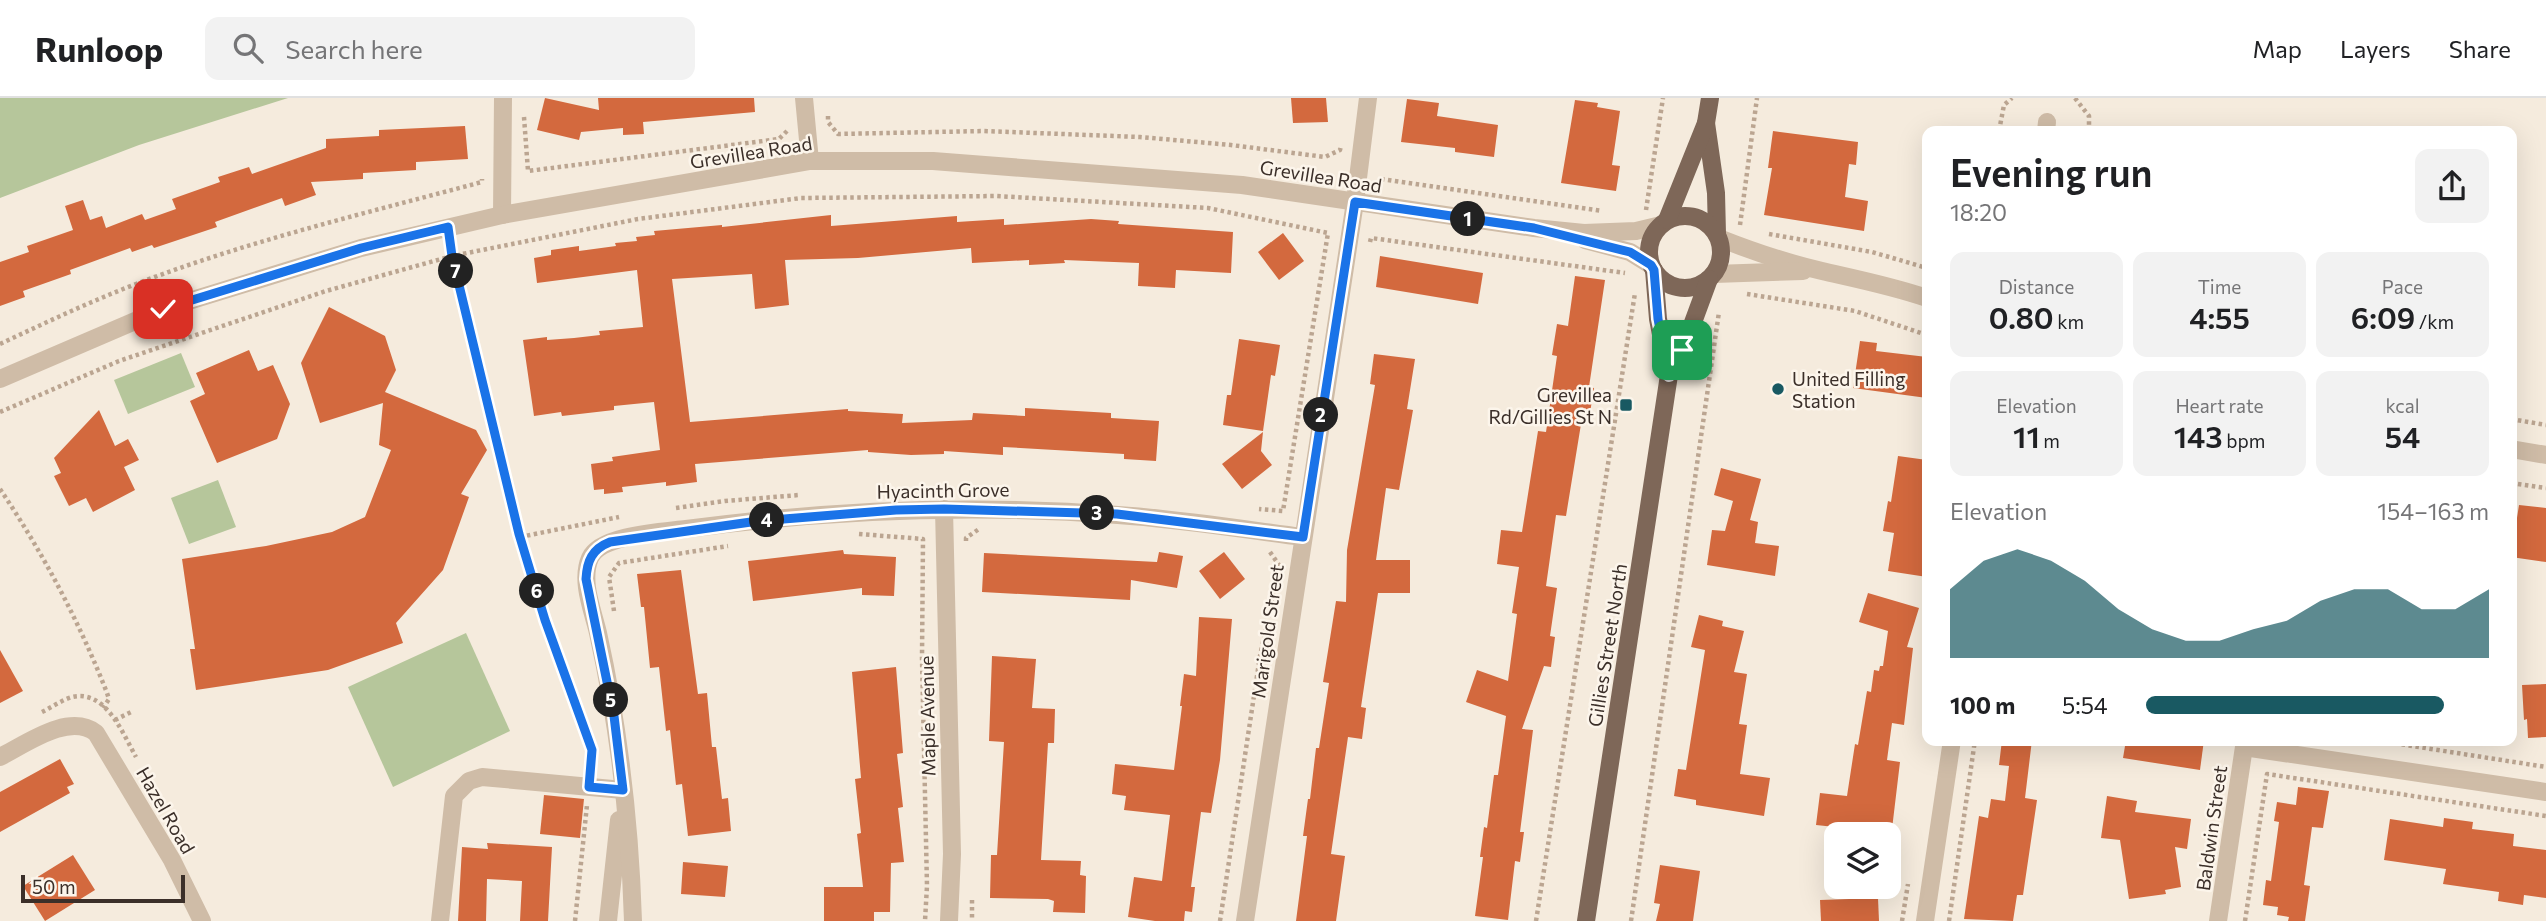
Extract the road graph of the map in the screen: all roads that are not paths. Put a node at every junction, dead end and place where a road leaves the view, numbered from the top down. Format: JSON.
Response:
{"nodes":[{"id":1,"x":503,"y":98,"type":"edge"},
{"id":2,"x":804,"y":98,"type":"edge"},
{"id":3,"x":1368,"y":98,"type":"edge"},
{"id":4,"x":1710,"y":98,"type":"edge"},
{"id":5,"x":1706,"y":123,"type":"junction"},
{"id":6,"x":810,"y":162,"type":"junction"},
{"id":7,"x":1355,"y":202,"type":"junction"},
{"id":8,"x":502,"y":215,"type":"junction"},
{"id":9,"x":1658,"y":221,"type":"junction"},
{"id":10,"x":1534,"y":228,"type":"junction"},
{"id":11,"x":1718,"y":236,"type":"junction"},
{"id":12,"x":1647,"y":270,"type":"junction"},
{"id":13,"x":1821,"y":271,"type":"junction"},
{"id":14,"x":1711,"y":276,"type":"junction"},
{"id":15,"x":1922,"y":296,"type":"edge"},
{"id":16,"x":1669,"y":375,"type":"junction"},
{"id":17,"x":0,"y":379,"type":"edge"},
{"id":18,"x":2517,"y":450,"type":"edge"},
{"id":19,"x":2546,"y":455,"type":"edge"},
{"id":20,"x":944,"y":509,"type":"junction"},
{"id":21,"x":1303,"y":537,"type":"junction"},
{"id":22,"x":1951,"y":746,"type":"edge"},
{"id":23,"x":2245,"y":746,"type":"edge"},
{"id":24,"x":2258,"y":746,"type":"edge"},
{"id":25,"x":0,"y":757,"type":"edge"},
{"id":26,"x":623,"y":790,"type":"junction"},
{"id":27,"x":2546,"y":792,"type":"edge"},
{"id":28,"x":202,"y":921,"type":"edge"},
{"id":29,"x":440,"y":921,"type":"edge"},
{"id":30,"x":608,"y":921,"type":"edge"},
{"id":31,"x":633,"y":921,"type":"edge"},
{"id":32,"x":949,"y":921,"type":"edge"},
{"id":33,"x":1245,"y":921,"type":"edge"},
{"id":34,"x":1586,"y":921,"type":"edge"},
{"id":35,"x":1926,"y":921,"type":"edge"},
{"id":36,"x":2218,"y":921,"type":"edge"}],
"edges":[{"from":1,"to":8,"type":"street"},
{"from":2,"to":6,"type":"street"},
{"from":3,"to":7,"type":"street","name":"Marigold Street"},
{"from":4,"to":5,"type":"main road","name":"Gillies Street North"},
{"from":5,"to":9,"type":"main road","name":"Gillies Street North"},
{"from":5,"to":11,"type":"main road","name":"Gillies Street North"},
{"from":6,"to":7,"type":"street","name":"Grevillea Road"},
{"from":6,"to":8,"type":"street","name":"Grevillea Road"},
{"from":7,"to":10,"type":"street","name":"Grevillea Road"},
{"from":7,"to":21,"type":"street","name":"Marigold Street"},
{"from":8,"to":17,"type":"street","name":"Grevillea Road"},
{"from":9,"to":10,"type":"street","name":"Grevillea Road"},
{"from":9,"to":11,"type":"main road"},
{"from":9,"to":12,"type":"main road","name":"Gillies Street North"},
{"from":10,"to":12,"type":"street","name":"Grevillea Road"},
{"from":11,"to":13,"type":"street"},
{"from":11,"to":14,"type":"main road","name":"Gillies Street North"},
{"from":12,"to":14,"type":"main road"},
{"from":12,"to":16,"type":"main road","name":"Gillies Street North"},
{"from":13,"to":14,"type":"street"},
{"from":13,"to":15,"type":"street"},
{"from":14,"to":16,"type":"main road","name":"Gillies Street North"},
{"from":16,"to":34,"type":"main road","name":"Gillies Street North"},
{"from":18,"to":19,"type":"street"},
{"from":20,"to":21,"type":"street","name":"Hyacinth Grove"},
{"from":20,"to":26,"type":"street","name":"Hyacinth Grove"},
{"from":20,"to":32,"type":"street","name":"Maple Avenue"},
{"from":21,"to":33,"type":"street","name":"Marigold Street"},
{"from":22,"to":35,"type":"street"},
{"from":23,"to":36,"type":"street","name":"Baldwin Street"},
{"from":24,"to":27,"type":"street"},
{"from":25,"to":28,"type":"street","name":"Hazel Road"},
{"from":26,"to":29,"type":"street"},
{"from":26,"to":30,"type":"street"},
{"from":26,"to":31,"type":"street"}]}
